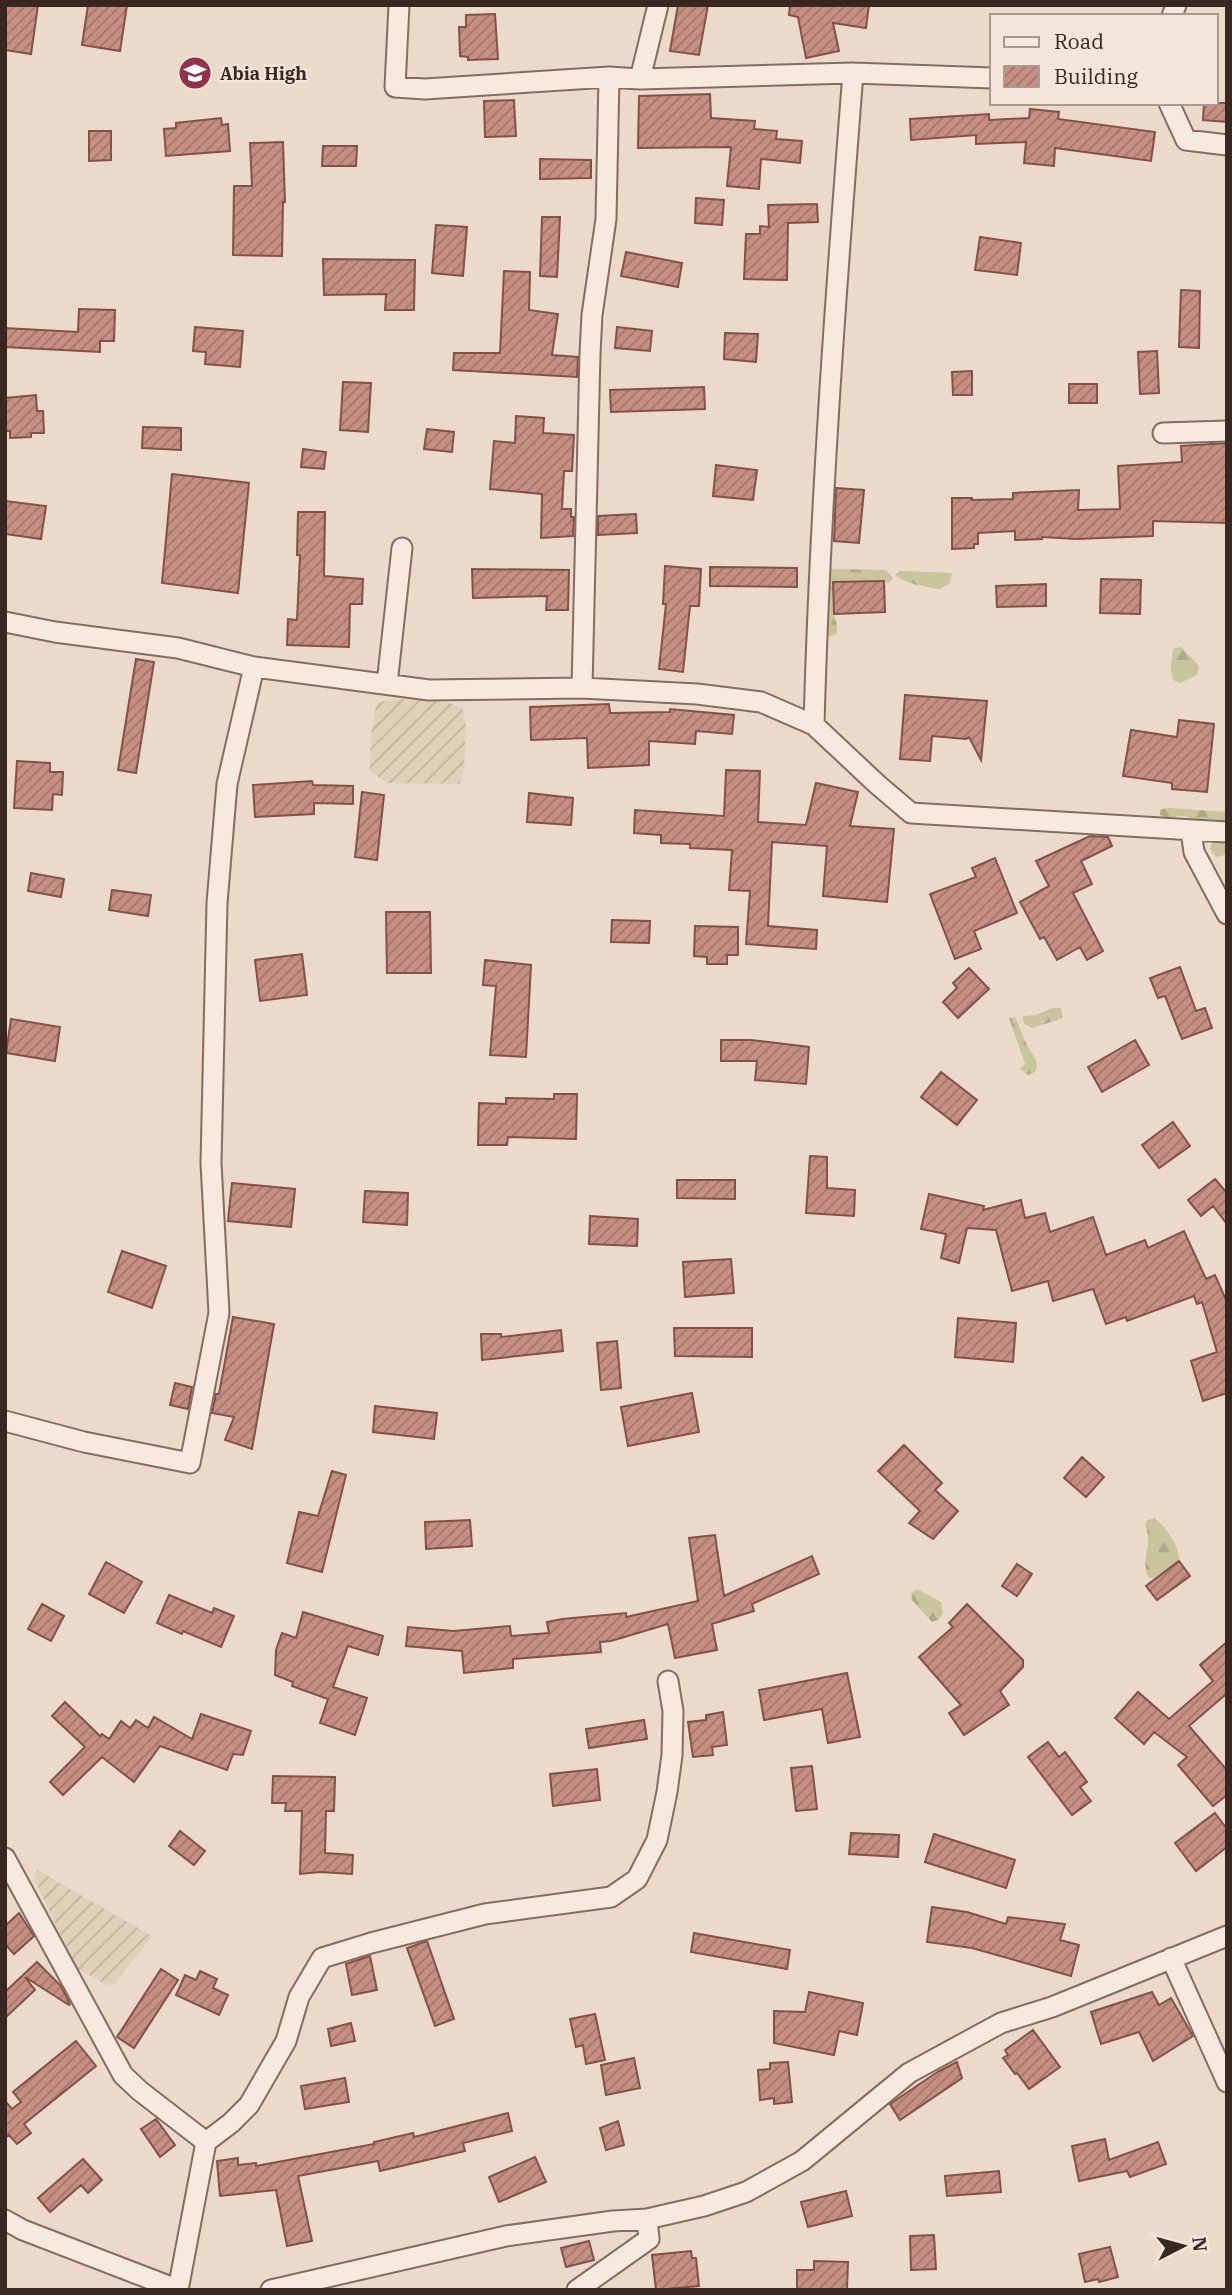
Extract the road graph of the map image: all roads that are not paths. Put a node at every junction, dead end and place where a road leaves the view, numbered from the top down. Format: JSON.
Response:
{"nodes":[{"id":1,"x":399,"y":5,"type":"edge"},
{"id":2,"x":658,"y":5,"type":"edge"},
{"id":3,"x":853,"y":73,"type":"junction"},
{"id":4,"x":609,"y":77,"type":"junction"},
{"id":5,"x":990,"y":78,"type":"edge"},
{"id":6,"x":640,"y":79,"type":"junction"},
{"id":7,"x":1170,"y":105,"type":"edge"},
{"id":8,"x":1227,"y":145,"type":"edge"},
{"id":9,"x":1227,"y":431,"type":"edge"},
{"id":10,"x":1163,"y":433,"type":"dead end"},
{"id":11,"x":402,"y":548,"type":"dead end"},
{"id":12,"x":5,"y":622,"type":"edge"},
{"id":13,"x":254,"y":667,"type":"junction"},
{"id":14,"x":387,"y":684,"type":"junction"},
{"id":15,"x":582,"y":688,"type":"junction"},
{"id":16,"x":814,"y":724,"type":"junction"},
{"id":17,"x":1191,"y":831,"type":"junction"},
{"id":18,"x":1227,"y":832,"type":"edge"},
{"id":19,"x":1227,"y":914,"type":"edge"},
{"id":20,"x":5,"y":1421,"type":"edge"},
{"id":21,"x":668,"y":1681,"type":"dead end"},
{"id":22,"x":5,"y":1858,"type":"edge"},
{"id":23,"x":1227,"y":1936,"type":"edge"},
{"id":24,"x":1171,"y":1958,"type":"junction"},
{"id":25,"x":1227,"y":2082,"type":"edge"},
{"id":26,"x":206,"y":2142,"type":"junction"},
{"id":27,"x":5,"y":2220,"type":"edge"},
{"id":28,"x":648,"y":2220,"type":"junction"},
{"id":29,"x":178,"y":2290,"type":"edge"},
{"id":30,"x":271,"y":2290,"type":"edge"},
{"id":31,"x":577,"y":2290,"type":"edge"}],
"edges":[{"from":1,"to":4,"type":"street"},
{"from":2,"to":6,"type":"street"},
{"from":3,"to":5,"type":"street"},
{"from":3,"to":6,"type":"street"},
{"from":3,"to":16,"type":"street"},
{"from":4,"to":6,"type":"street"},
{"from":4,"to":15,"type":"street"},
{"from":7,"to":8,"type":"street"},
{"from":9,"to":10,"type":"street"},
{"from":11,"to":14,"type":"street"},
{"from":12,"to":13,"type":"street"},
{"from":13,"to":14,"type":"street"},
{"from":13,"to":20,"type":"street"},
{"from":14,"to":15,"type":"street"},
{"from":15,"to":16,"type":"street"},
{"from":16,"to":17,"type":"street"},
{"from":17,"to":18,"type":"street"},
{"from":17,"to":19,"type":"street"},
{"from":21,"to":26,"type":"street"},
{"from":22,"to":26,"type":"street"},
{"from":23,"to":24,"type":"street"},
{"from":24,"to":25,"type":"street"},
{"from":24,"to":28,"type":"street"},
{"from":26,"to":29,"type":"street"},
{"from":27,"to":29,"type":"street"},
{"from":28,"to":30,"type":"street"},
{"from":28,"to":31,"type":"street"}]}
